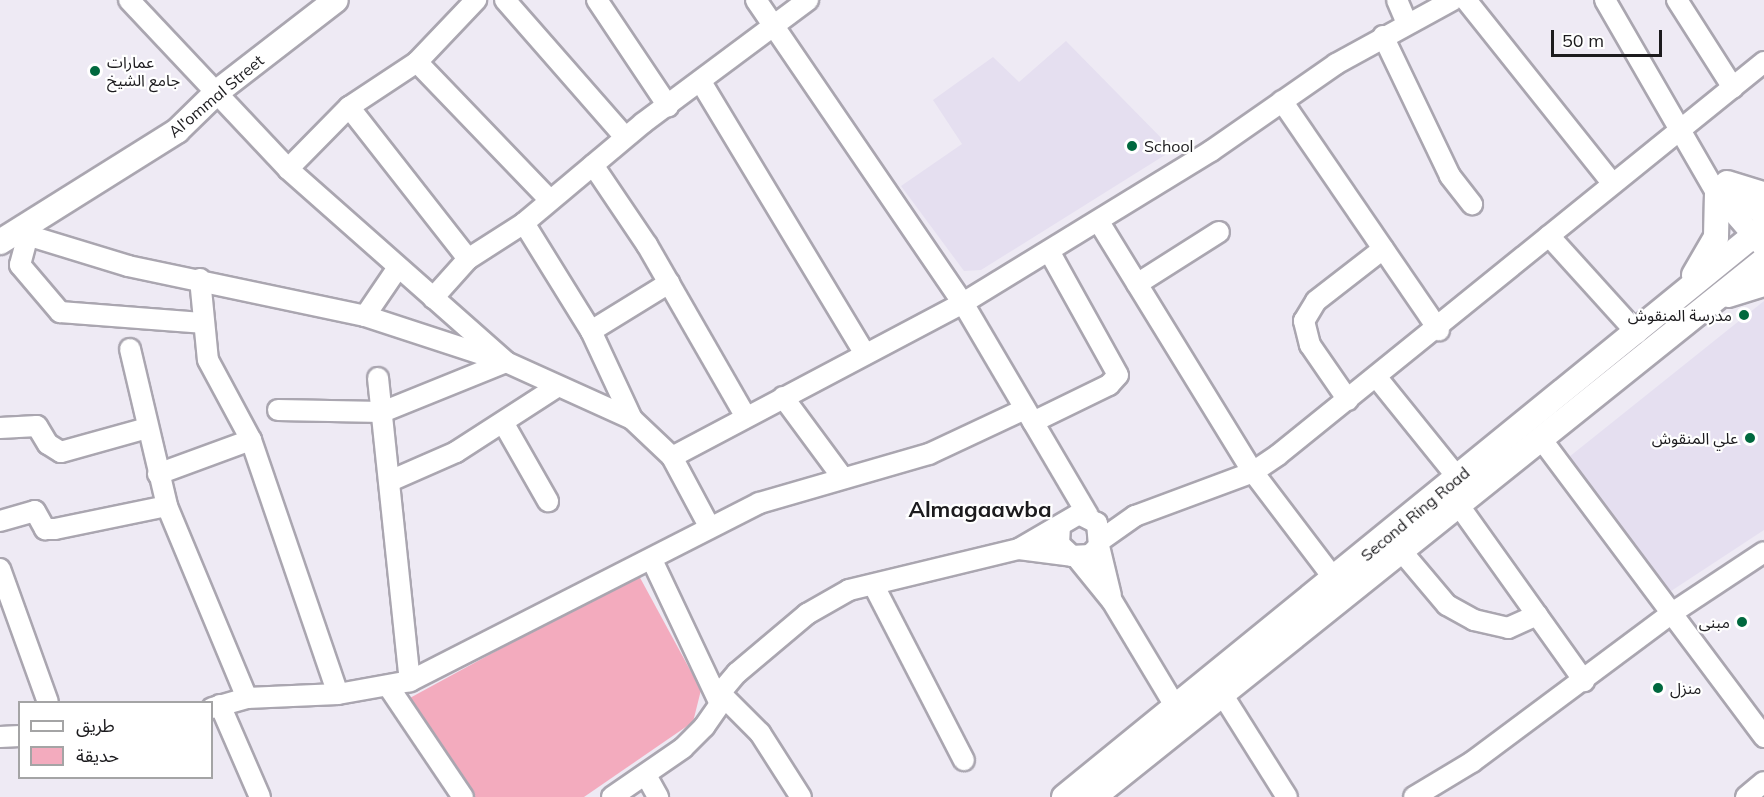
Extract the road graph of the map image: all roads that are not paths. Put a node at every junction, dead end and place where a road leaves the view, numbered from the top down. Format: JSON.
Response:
{"nodes":[{"id":1,"x":129,"y":0,"type":"edge"},
{"id":2,"x":336,"y":0,"type":"edge"},
{"id":3,"x":476,"y":0,"type":"edge"},
{"id":4,"x":505,"y":0,"type":"edge"},
{"id":5,"x":597,"y":0,"type":"edge"},
{"id":6,"x":756,"y":0,"type":"edge"},
{"id":7,"x":808,"y":0,"type":"edge"},
{"id":8,"x":1396,"y":0,"type":"edge"},
{"id":9,"x":1453,"y":0,"type":"edge"},
{"id":10,"x":1467,"y":0,"type":"edge"},
{"id":11,"x":1605,"y":0,"type":"edge"},
{"id":12,"x":1677,"y":0,"type":"edge"},
{"id":13,"x":1407,"y":22,"type":"junction"},
{"id":14,"x":777,"y":28,"type":"junction"},
{"id":15,"x":1383,"y":36,"type":"junction"},
{"id":16,"x":417,"y":62,"type":"junction"},
{"id":17,"x":1764,"y":62,"type":"edge"},
{"id":18,"x":701,"y":82,"type":"junction"},
{"id":19,"x":1733,"y":88,"type":"junction"},
{"id":20,"x":217,"y":92,"type":"junction"},
{"id":21,"x":1282,"y":101,"type":"junction"},
{"id":22,"x":668,"y":106,"type":"junction"},
{"id":23,"x":350,"y":107,"type":"junction"},
{"id":24,"x":1684,"y":129,"type":"junction"},
{"id":25,"x":625,"y":137,"type":"junction"},
{"id":26,"x":593,"y":165,"type":"junction"},
{"id":27,"x":288,"y":169,"type":"junction"},
{"id":28,"x":1612,"y":183,"type":"junction"},
{"id":29,"x":1722,"y":189,"type":"junction"},
{"id":30,"x":1764,"y":194,"type":"edge"},
{"id":31,"x":550,"y":200,"type":"junction"},
{"id":32,"x":1472,"y":204,"type":"dead end"},
{"id":33,"x":1099,"y":222,"type":"junction"},
{"id":34,"x":524,"y":224,"type":"junction"},
{"id":35,"x":1219,"y":232,"type":"dead end"},
{"id":36,"x":1761,"y":232,"type":"edge"},
{"id":37,"x":15,"y":236,"type":"edge"},
{"id":38,"x":1549,"y":236,"type":"junction"},
{"id":39,"x":1383,"y":249,"type":"junction"},
{"id":40,"x":1049,"y":250,"type":"junction"},
{"id":41,"x":468,"y":259,"type":"junction"},
{"id":42,"x":1764,"y":260,"type":"edge"},
{"id":43,"x":397,"y":269,"type":"junction"},
{"id":44,"x":200,"y":279,"type":"junction"},
{"id":45,"x":669,"y":283,"type":"junction"},
{"id":46,"x":1137,"y":284,"type":"junction"},
{"id":47,"x":1764,"y":284,"type":"edge"},
{"id":48,"x":433,"y":298,"type":"junction"},
{"id":49,"x":1679,"y":298,"type":"junction"},
{"id":50,"x":963,"y":303,"type":"junction"},
{"id":51,"x":1704,"y":304,"type":"junction"},
{"id":52,"x":365,"y":316,"type":"junction"},
{"id":53,"x":202,"y":323,"type":"junction"},
{"id":54,"x":1439,"y":330,"type":"junction"},
{"id":55,"x":591,"y":331,"type":"junction"},
{"id":56,"x":1637,"y":333,"type":"junction"},
{"id":57,"x":130,"y":349,"type":"dead end"},
{"id":58,"x":864,"y":352,"type":"junction"},
{"id":59,"x":506,"y":362,"type":"junction"},
{"id":60,"x":378,"y":378,"type":"dead end"},
{"id":61,"x":1378,"y":379,"type":"junction"},
{"id":62,"x":558,"y":386,"type":"junction"},
{"id":63,"x":783,"y":397,"type":"junction"},
{"id":64,"x":1348,"y":400,"type":"junction"},
{"id":65,"x":278,"y":410,"type":"dead end"},
{"id":66,"x":382,"y":412,"type":"junction"},
{"id":67,"x":1029,"y":416,"type":"junction"},
{"id":68,"x":746,"y":417,"type":"junction"},
{"id":69,"x":632,"y":419,"type":"junction"},
{"id":70,"x":504,"y":424,"type":"junction"},
{"id":71,"x":0,"y":428,"type":"edge"},
{"id":72,"x":147,"y":428,"type":"junction"},
{"id":73,"x":251,"y":440,"type":"junction"},
{"id":74,"x":1542,"y":440,"type":"junction"},
{"id":75,"x":672,"y":457,"type":"junction"},
{"id":76,"x":1253,"y":472,"type":"junction"},
{"id":77,"x":158,"y":474,"type":"junction"},
{"id":78,"x":1061,"y":474,"type":"junction"},
{"id":79,"x":843,"y":478,"type":"junction"},
{"id":80,"x":1458,"y":478,"type":"junction"},
{"id":81,"x":390,"y":481,"type":"junction"},
{"id":82,"x":548,"y":501,"type":"dead end"},
{"id":83,"x":167,"y":506,"type":"junction"},
{"id":84,"x":1460,"y":507,"type":"junction"},
{"id":85,"x":1090,"y":516,"type":"junction"},
{"id":86,"x":1135,"y":516,"type":"junction"},
{"id":87,"x":0,"y":521,"type":"edge"},
{"id":88,"x":1062,"y":523,"type":"junction"},
{"id":89,"x":709,"y":526,"type":"junction"},
{"id":90,"x":1100,"y":543,"type":"junction"},
{"id":91,"x":1019,"y":549,"type":"junction"},
{"id":92,"x":1764,"y":552,"type":"edge"},
{"id":93,"x":1403,"y":553,"type":"junction"},
{"id":94,"x":1075,"y":557,"type":"junction"},
{"id":95,"x":652,"y":560,"type":"junction"},
{"id":96,"x":1,"y":572,"type":"edge"},
{"id":97,"x":1335,"y":580,"type":"junction"},
{"id":98,"x":874,"y":586,"type":"junction"},
{"id":99,"x":1112,"y":601,"type":"junction"},
{"id":100,"x":1672,"y":613,"type":"junction"},
{"id":101,"x":1537,"y":615,"type":"junction"},
{"id":102,"x":410,"y":681,"type":"junction"},
{"id":103,"x":1584,"y":681,"type":"junction"},
{"id":104,"x":388,"y":686,"type":"junction"},
{"id":105,"x":338,"y":694,"type":"junction"},
{"id":106,"x":1224,"y":697,"type":"junction"},
{"id":107,"x":247,"y":698,"type":"junction"},
{"id":108,"x":720,"y":698,"type":"junction"},
{"id":109,"x":48,"y":701,"type":"edge"},
{"id":110,"x":216,"y":707,"type":"edge"},
{"id":111,"x":1181,"y":716,"type":"junction"},
{"id":112,"x":18,"y":736,"type":"edge"},
{"id":113,"x":0,"y":737,"type":"edge"},
{"id":114,"x":1764,"y":737,"type":"edge"},
{"id":115,"x":964,"y":760,"type":"dead end"},
{"id":116,"x":647,"y":777,"type":"junction"},
{"id":117,"x":260,"y":797,"type":"edge"},
{"id":118,"x":463,"y":797,"type":"edge"},
{"id":119,"x":612,"y":797,"type":"edge"},
{"id":120,"x":658,"y":797,"type":"edge"},
{"id":121,"x":801,"y":797,"type":"edge"},
{"id":122,"x":1064,"y":797,"type":"edge"},
{"id":123,"x":1094,"y":797,"type":"edge"},
{"id":124,"x":1286,"y":797,"type":"edge"},
{"id":125,"x":1414,"y":797,"type":"edge"}],
"edges":[{"from":1,"to":20,"type":"street"},
{"from":2,"to":20,"type":"main road","name":"Al'ommal Street"},
{"from":3,"to":16,"type":"street"},
{"from":4,"to":25,"type":"street"},
{"from":5,"to":22,"type":"street"},
{"from":6,"to":14,"type":"street"},
{"from":7,"to":14,"type":"street"},
{"from":8,"to":13,"type":"street"},
{"from":9,"to":13,"type":"street"},
{"from":10,"to":28,"type":"street"},
{"from":11,"to":24,"type":"street"},
{"from":12,"to":19,"type":"street"},
{"from":13,"to":15,"type":"street"},
{"from":14,"to":18,"type":"street"},
{"from":14,"to":50,"type":"street"},
{"from":15,"to":21,"type":"street"},
{"from":15,"to":32,"type":"street"},
{"from":16,"to":23,"type":"street"},
{"from":16,"to":31,"type":"street"},
{"from":17,"to":19,"type":"street"},
{"from":18,"to":22,"type":"street"},
{"from":18,"to":58,"type":"street"},
{"from":19,"to":24,"type":"street"},
{"from":20,"to":27,"type":"street"},
{"from":20,"to":37,"type":"main road","name":"Al'ommal Street"},
{"from":21,"to":33,"type":"street"},
{"from":21,"to":39,"type":"street"},
{"from":22,"to":25,"type":"street"},
{"from":23,"to":27,"type":"street"},
{"from":23,"to":41,"type":"street"},
{"from":24,"to":28,"type":"street"},
{"from":24,"to":29,"type":"street"},
{"from":25,"to":26,"type":"street"},
{"from":26,"to":31,"type":"street"},
{"from":26,"to":45,"type":"street"},
{"from":27,"to":43,"type":"street"},
{"from":28,"to":38,"type":"street"},
{"from":29,"to":30,"type":"main road"},
{"from":29,"to":36,"type":"street"},
{"from":29,"to":49,"type":"main road"},
{"from":31,"to":34,"type":"street"},
{"from":33,"to":40,"type":"street"},
{"from":33,"to":46,"type":"street"},
{"from":34,"to":41,"type":"street"},
{"from":34,"to":55,"type":"street"},
{"from":35,"to":46,"type":"street"},
{"from":36,"to":49,"type":"main road","name":"Second Ring Road"},
{"from":37,"to":44,"type":"street"},
{"from":37,"to":53,"type":"street"},
{"from":38,"to":54,"type":"street"},
{"from":38,"to":56,"type":"street"},
{"from":39,"to":54,"type":"street"},
{"from":39,"to":64,"type":"street"},
{"from":40,"to":50,"type":"street"},
{"from":40,"to":67,"type":"street"},
{"from":41,"to":48,"type":"street"},
{"from":42,"to":51,"type":"main road","name":"Second Ring Road"},
{"from":43,"to":48,"type":"street"},
{"from":43,"to":52,"type":"street"},
{"from":44,"to":52,"type":"street"},
{"from":44,"to":53,"type":"street"},
{"from":45,"to":55,"type":"street"},
{"from":45,"to":68,"type":"street"},
{"from":46,"to":76,"type":"street"},
{"from":47,"to":51,"type":"main road"},
{"from":48,"to":59,"type":"street"},
{"from":49,"to":56,"type":"main road","name":"Second Ring Road"},
{"from":50,"to":58,"type":"street"},
{"from":50,"to":67,"type":"street"},
{"from":51,"to":74,"type":"main road","name":"Second Ring Road"},
{"from":52,"to":59,"type":"street"},
{"from":53,"to":73,"type":"street"},
{"from":54,"to":61,"type":"street"},
{"from":55,"to":69,"type":"street"},
{"from":56,"to":80,"type":"main road","name":"Second Ring Road"},
{"from":57,"to":72,"type":"street"},
{"from":58,"to":63,"type":"street"},
{"from":59,"to":62,"type":"street"},
{"from":59,"to":66,"type":"street"},
{"from":60,"to":66,"type":"street"},
{"from":61,"to":64,"type":"street"},
{"from":61,"to":80,"type":"street"},
{"from":62,"to":69,"type":"street"},
{"from":62,"to":70,"type":"street"},
{"from":63,"to":68,"type":"street"},
{"from":63,"to":79,"type":"street"},
{"from":64,"to":76,"type":"street"},
{"from":65,"to":66,"type":"street"},
{"from":66,"to":81,"type":"street"},
{"from":67,"to":78,"type":"street"},
{"from":67,"to":79,"type":"street"},
{"from":68,"to":75,"type":"street"},
{"from":69,"to":75,"type":"street"},
{"from":70,"to":81,"type":"street"},
{"from":70,"to":82,"type":"street"},
{"from":71,"to":72,"type":"street"},
{"from":72,"to":77,"type":"street"},
{"from":73,"to":77,"type":"street"},
{"from":73,"to":105,"type":"street"},
{"from":74,"to":84,"type":"main road","name":"Second Ring Road"},
{"from":74,"to":100,"type":"street"},
{"from":75,"to":89,"type":"street"},
{"from":76,"to":86,"type":"street"},
{"from":76,"to":97,"type":"street"},
{"from":77,"to":83,"type":"street"},
{"from":78,"to":85,"type":"street"},
{"from":78,"to":88,"type":"street"},
{"from":79,"to":89,"type":"street"},
{"from":80,"to":97,"type":"main road","name":"Second Ring Road"},
{"from":81,"to":102,"type":"street"},
{"from":83,"to":87,"type":"street"},
{"from":83,"to":107,"type":"street"},
{"from":84,"to":93,"type":"main road","name":"Second Ring Road"},
{"from":84,"to":101,"type":"street"},
{"from":85,"to":86,"type":"street"},
{"from":85,"to":88,"type":"street"},
{"from":85,"to":90,"type":"street"},
{"from":86,"to":90,"type":"street"},
{"from":88,"to":91,"type":"street"},
{"from":88,"to":94,"type":"street"},
{"from":89,"to":95,"type":"street"},
{"from":90,"to":94,"type":"street"},
{"from":90,"to":99,"type":"street"},
{"from":91,"to":94,"type":"street"},
{"from":91,"to":98,"type":"street"},
{"from":92,"to":100,"type":"street"},
{"from":93,"to":101,"type":"street"},
{"from":93,"to":106,"type":"main road","name":"Second Ring Road"},
{"from":94,"to":99,"type":"street"},
{"from":95,"to":102,"type":"street"},
{"from":95,"to":108,"type":"street"},
{"from":96,"to":109,"type":"street"},
{"from":97,"to":111,"type":"main road","name":"Second Ring Road"},
{"from":98,"to":108,"type":"street"},
{"from":98,"to":115,"type":"street"},
{"from":99,"to":111,"type":"street"},
{"from":100,"to":103,"type":"street"},
{"from":100,"to":114,"type":"street"},
{"from":101,"to":103,"type":"street"},
{"from":102,"to":104,"type":"street"},
{"from":103,"to":125,"type":"street"},
{"from":104,"to":105,"type":"street"},
{"from":104,"to":118,"type":"street"},
{"from":105,"to":107,"type":"street"},
{"from":106,"to":111,"type":"main road","name":"Second Ring Road"},
{"from":106,"to":124,"type":"street"},
{"from":107,"to":110,"type":"street"},
{"from":108,"to":116,"type":"street"},
{"from":108,"to":121,"type":"street"},
{"from":110,"to":117,"type":"street"},
{"from":111,"to":122,"type":"main road","name":"Second Ring Road"},
{"from":111,"to":123,"type":"main road","name":"Second Ring Road"},
{"from":112,"to":113,"type":"street"},
{"from":116,"to":119,"type":"street"},
{"from":116,"to":120,"type":"street"}]}
